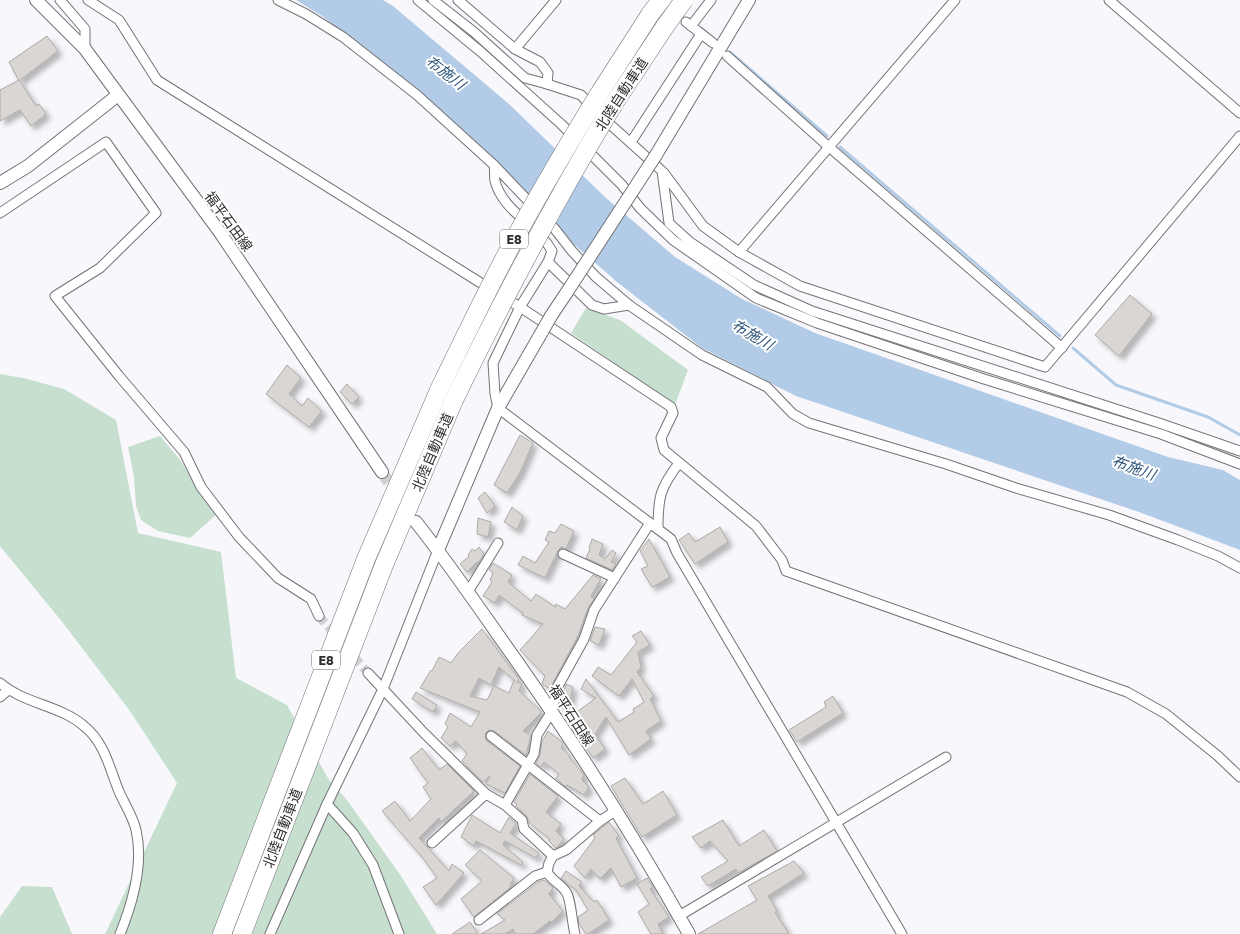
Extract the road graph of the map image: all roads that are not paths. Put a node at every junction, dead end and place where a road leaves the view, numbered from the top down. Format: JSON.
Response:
{"nodes":[{"id":1,"x":36,"y":0,"type":"edge"},
{"id":2,"x":60,"y":0,"type":"edge"},
{"id":3,"x":88,"y":0,"type":"edge"},
{"id":4,"x":278,"y":0,"type":"edge"},
{"id":5,"x":418,"y":0,"type":"edge"},
{"id":6,"x":433,"y":0,"type":"edge"},
{"id":7,"x":458,"y":0,"type":"edge"},
{"id":8,"x":556,"y":0,"type":"edge"},
{"id":9,"x":684,"y":0,"type":"edge"},
{"id":10,"x":712,"y":0,"type":"edge"},
{"id":11,"x":749,"y":0,"type":"edge"},
{"id":12,"x":955,"y":0,"type":"edge"},
{"id":13,"x":1109,"y":0,"type":"edge"},
{"id":14,"x":656,"y":6,"type":"edge"},
{"id":15,"x":702,"y":34,"type":"junction"},
{"id":16,"x":713,"y":43,"type":"dead end"},
{"id":17,"x":85,"y":49,"type":"junction"},
{"id":18,"x":514,"y":49,"type":"junction"},
{"id":19,"x":727,"y":56,"type":"dead end"},
{"id":20,"x":547,"y":84,"type":"junction"},
{"id":21,"x":118,"y":95,"type":"junction"},
{"id":22,"x":1240,"y":113,"type":"edge"},
{"id":23,"x":1240,"y":136,"type":"edge"},
{"id":24,"x":631,"y":142,"type":"junction"},
{"id":25,"x":829,"y":147,"type":"junction"},
{"id":26,"x":494,"y":165,"type":"junction"},
{"id":27,"x":662,"y":172,"type":"junction"},
{"id":28,"x":0,"y":183,"type":"edge"},
{"id":29,"x":0,"y":212,"type":"edge"},
{"id":30,"x":739,"y":252,"type":"junction"},
{"id":31,"x":548,"y":262,"type":"junction"},
{"id":32,"x":629,"y":305,"type":"junction"},
{"id":33,"x":520,"y":307,"type":"junction"},
{"id":34,"x":1062,"y":348,"type":"junction"},
{"id":35,"x":498,"y":408,"type":"junction"},
{"id":36,"x":1240,"y":451,"type":"edge"},
{"id":37,"x":680,"y":463,"type":"junction"},
{"id":38,"x":1240,"y":464,"type":"edge"},
{"id":39,"x":382,"y":472,"type":"tunnel mouth"},
{"id":40,"x":416,"y":522,"type":"tunnel mouth"},
{"id":41,"x":650,"y":523,"type":"junction"},
{"id":42,"x":658,"y":529,"type":"junction"},
{"id":43,"x":498,"y":543,"type":"dead end"},
{"id":44,"x":438,"y":550,"type":"junction"},
{"id":45,"x":563,"y":554,"type":"dead end"},
{"id":46,"x":1240,"y":568,"type":"edge"},
{"id":47,"x":615,"y":578,"type":"junction"},
{"id":48,"x":468,"y":592,"type":"junction"},
{"id":49,"x":319,"y":616,"type":"tunnel mouth"},
{"id":50,"x":368,"y":673,"type":"tunnel mouth"},
{"id":51,"x":0,"y":683,"type":"edge"},
{"id":52,"x":383,"y":688,"type":"junction"},
{"id":53,"x":8,"y":690,"type":"junction"},
{"id":54,"x":0,"y":697,"type":"edge"},
{"id":55,"x":552,"y":711,"type":"junction"},
{"id":56,"x":491,"y":736,"type":"dead end"},
{"id":57,"x":946,"y":757,"type":"dead end"},
{"id":58,"x":528,"y":764,"type":"junction"},
{"id":59,"x":1240,"y":777,"type":"edge"},
{"id":60,"x":486,"y":794,"type":"junction"},
{"id":61,"x":327,"y":804,"type":"junction"},
{"id":62,"x":505,"y":805,"type":"junction"},
{"id":63,"x":615,"y":811,"type":"junction"},
{"id":64,"x":600,"y":821,"type":"junction"},
{"id":65,"x":836,"y":823,"type":"junction"},
{"id":66,"x":432,"y":843,"type":"dead end"},
{"id":67,"x":553,"y":856,"type":"junction"},
{"id":68,"x":547,"y":872,"type":"junction"},
{"id":69,"x":679,"y":916,"type":"junction"},
{"id":70,"x":480,"y":920,"type":"dead end"},
{"id":71,"x":120,"y":934,"type":"edge"},
{"id":72,"x":222,"y":934,"type":"edge"},
{"id":73,"x":242,"y":934,"type":"edge"},
{"id":74,"x":270,"y":934,"type":"edge"},
{"id":75,"x":399,"y":934,"type":"edge"},
{"id":76,"x":575,"y":934,"type":"edge"},
{"id":77,"x":689,"y":934,"type":"edge"},
{"id":78,"x":902,"y":934,"type":"edge"}],
"edges":[{"from":1,"to":17,"type":"main road","name":"福平石田線"},
{"from":2,"to":17,"type":"street"},
{"from":3,"to":33,"type":"street"},
{"from":4,"to":26,"type":"street"},
{"from":5,"to":38,"type":"street"},
{"from":6,"to":20,"type":"street"},
{"from":7,"to":18,"type":"street"},
{"from":8,"to":18,"type":"street"},
{"from":9,"to":73,"type":"highway","name":"北陸自動車道","number":"E8","bridge":true},
{"from":10,"to":15,"type":"street"},
{"from":11,"to":35,"type":"main road","bridge":true},
{"from":12,"to":25,"type":"street"},
{"from":13,"to":22,"type":"street"},
{"from":14,"to":72,"type":"highway","name":"北陸自動車道","number":"E8","bridge":true},
{"from":15,"to":16,"type":"street"},
{"from":15,"to":24,"type":"street"},
{"from":17,"to":21,"type":"main road","name":"福平石田線"},
{"from":18,"to":20,"type":"street"},
{"from":19,"to":25,"type":"street"},
{"from":20,"to":24,"type":"street"},
{"from":21,"to":28,"type":"main road"},
{"from":21,"to":39,"type":"main road","name":"福平石田線"},
{"from":23,"to":34,"type":"street"},
{"from":24,"to":27,"type":"street"},
{"from":25,"to":30,"type":"street"},
{"from":25,"to":34,"type":"street"},
{"from":26,"to":31,"type":"street"},
{"from":26,"to":32,"type":"street"},
{"from":27,"to":30,"type":"street"},
{"from":27,"to":36,"type":"street"},
{"from":29,"to":49,"type":"street"},
{"from":30,"to":34,"type":"street"},
{"from":31,"to":32,"type":"street"},
{"from":31,"to":33,"type":"street"},
{"from":32,"to":46,"type":"street"},
{"from":33,"to":35,"type":"street"},
{"from":33,"to":37,"type":"street"},
{"from":35,"to":41,"type":"street"},
{"from":35,"to":44,"type":"main road"},
{"from":37,"to":42,"type":"street"},
{"from":37,"to":59,"type":"street"},
{"from":40,"to":44,"type":"main road","name":"福平石田線"},
{"from":41,"to":42,"type":"street"},
{"from":41,"to":47,"type":"street"},
{"from":42,"to":65,"type":"street"},
{"from":43,"to":48,"type":"street"},
{"from":44,"to":48,"type":"main road","name":"福平石田線"},
{"from":44,"to":52,"type":"street"},
{"from":45,"to":47,"type":"street"},
{"from":47,"to":55,"type":"street"},
{"from":48,"to":55,"type":"main road","name":"福平石田線"},
{"from":50,"to":52,"type":"street"},
{"from":51,"to":53,"type":"street"},
{"from":52,"to":60,"type":"street"},
{"from":52,"to":61,"type":"street"},
{"from":53,"to":54,"type":"street"},
{"from":53,"to":71,"type":"street"},
{"from":55,"to":58,"type":"street"},
{"from":55,"to":63,"type":"main road","name":"福平石田線"},
{"from":56,"to":58,"type":"street"},
{"from":57,"to":65,"type":"street"},
{"from":58,"to":62,"type":"street"},
{"from":58,"to":64,"type":"street"},
{"from":60,"to":62,"type":"street"},
{"from":60,"to":66,"type":"street"},
{"from":61,"to":74,"type":"street"},
{"from":61,"to":75,"type":"street"},
{"from":62,"to":67,"type":"street"},
{"from":63,"to":64,"type":"street"},
{"from":63,"to":69,"type":"main road","name":"福平石田線"},
{"from":64,"to":67,"type":"street"},
{"from":65,"to":69,"type":"street"},
{"from":65,"to":78,"type":"street"},
{"from":67,"to":68,"type":"street"},
{"from":68,"to":70,"type":"street"},
{"from":68,"to":76,"type":"street"},
{"from":69,"to":77,"type":"main road","name":"福平石田線"}]}
